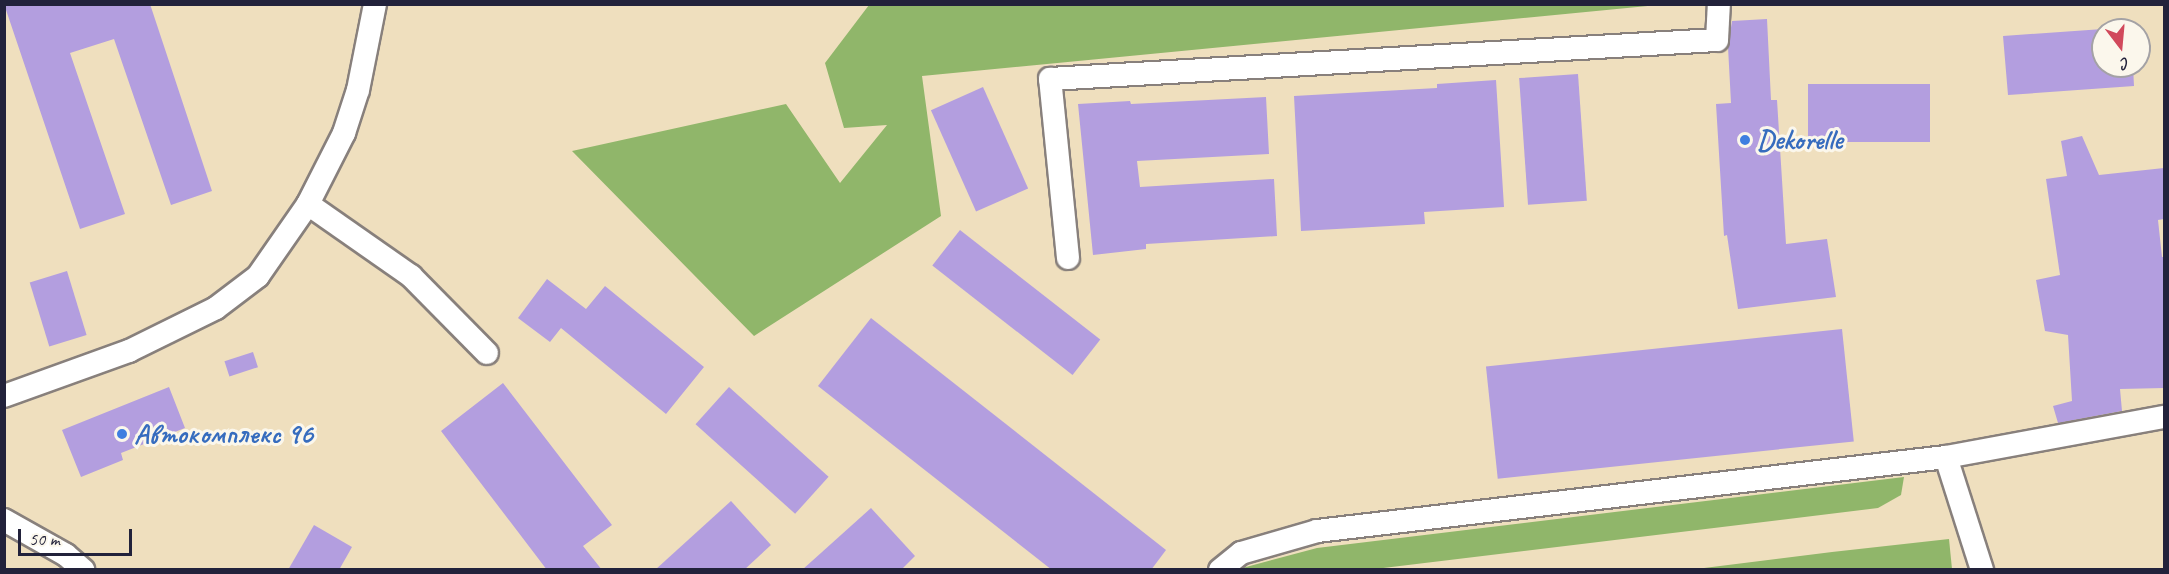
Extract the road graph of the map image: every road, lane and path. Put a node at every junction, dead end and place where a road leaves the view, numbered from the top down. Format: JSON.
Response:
{"nodes":[{"id":1,"x":375,"y":4,"type":"edge"},
{"id":2,"x":1719,"y":4,"type":"edge"},
{"id":3,"x":308,"y":204,"type":"junction"},
{"id":4,"x":1068,"y":258,"type":"dead end"},
{"id":5,"x":487,"y":353,"type":"dead end"},
{"id":6,"x":4,"y":396,"type":"edge"},
{"id":7,"x":2164,"y":417,"type":"edge"},
{"id":8,"x":1946,"y":457,"type":"junction"},
{"id":9,"x":4,"y":520,"type":"edge"},
{"id":10,"x":83,"y":570,"type":"edge"},
{"id":11,"x":1221,"y":570,"type":"edge"},
{"id":12,"x":1982,"y":570,"type":"edge"}],
"edges":[{"from":1,"to":3,"type":"street"},
{"from":2,"to":4,"type":"street"},
{"from":3,"to":5,"type":"street"},
{"from":3,"to":6,"type":"street"},
{"from":7,"to":8,"type":"street"},
{"from":8,"to":11,"type":"street"},
{"from":8,"to":12,"type":"street"},
{"from":9,"to":10,"type":"street"}]}
